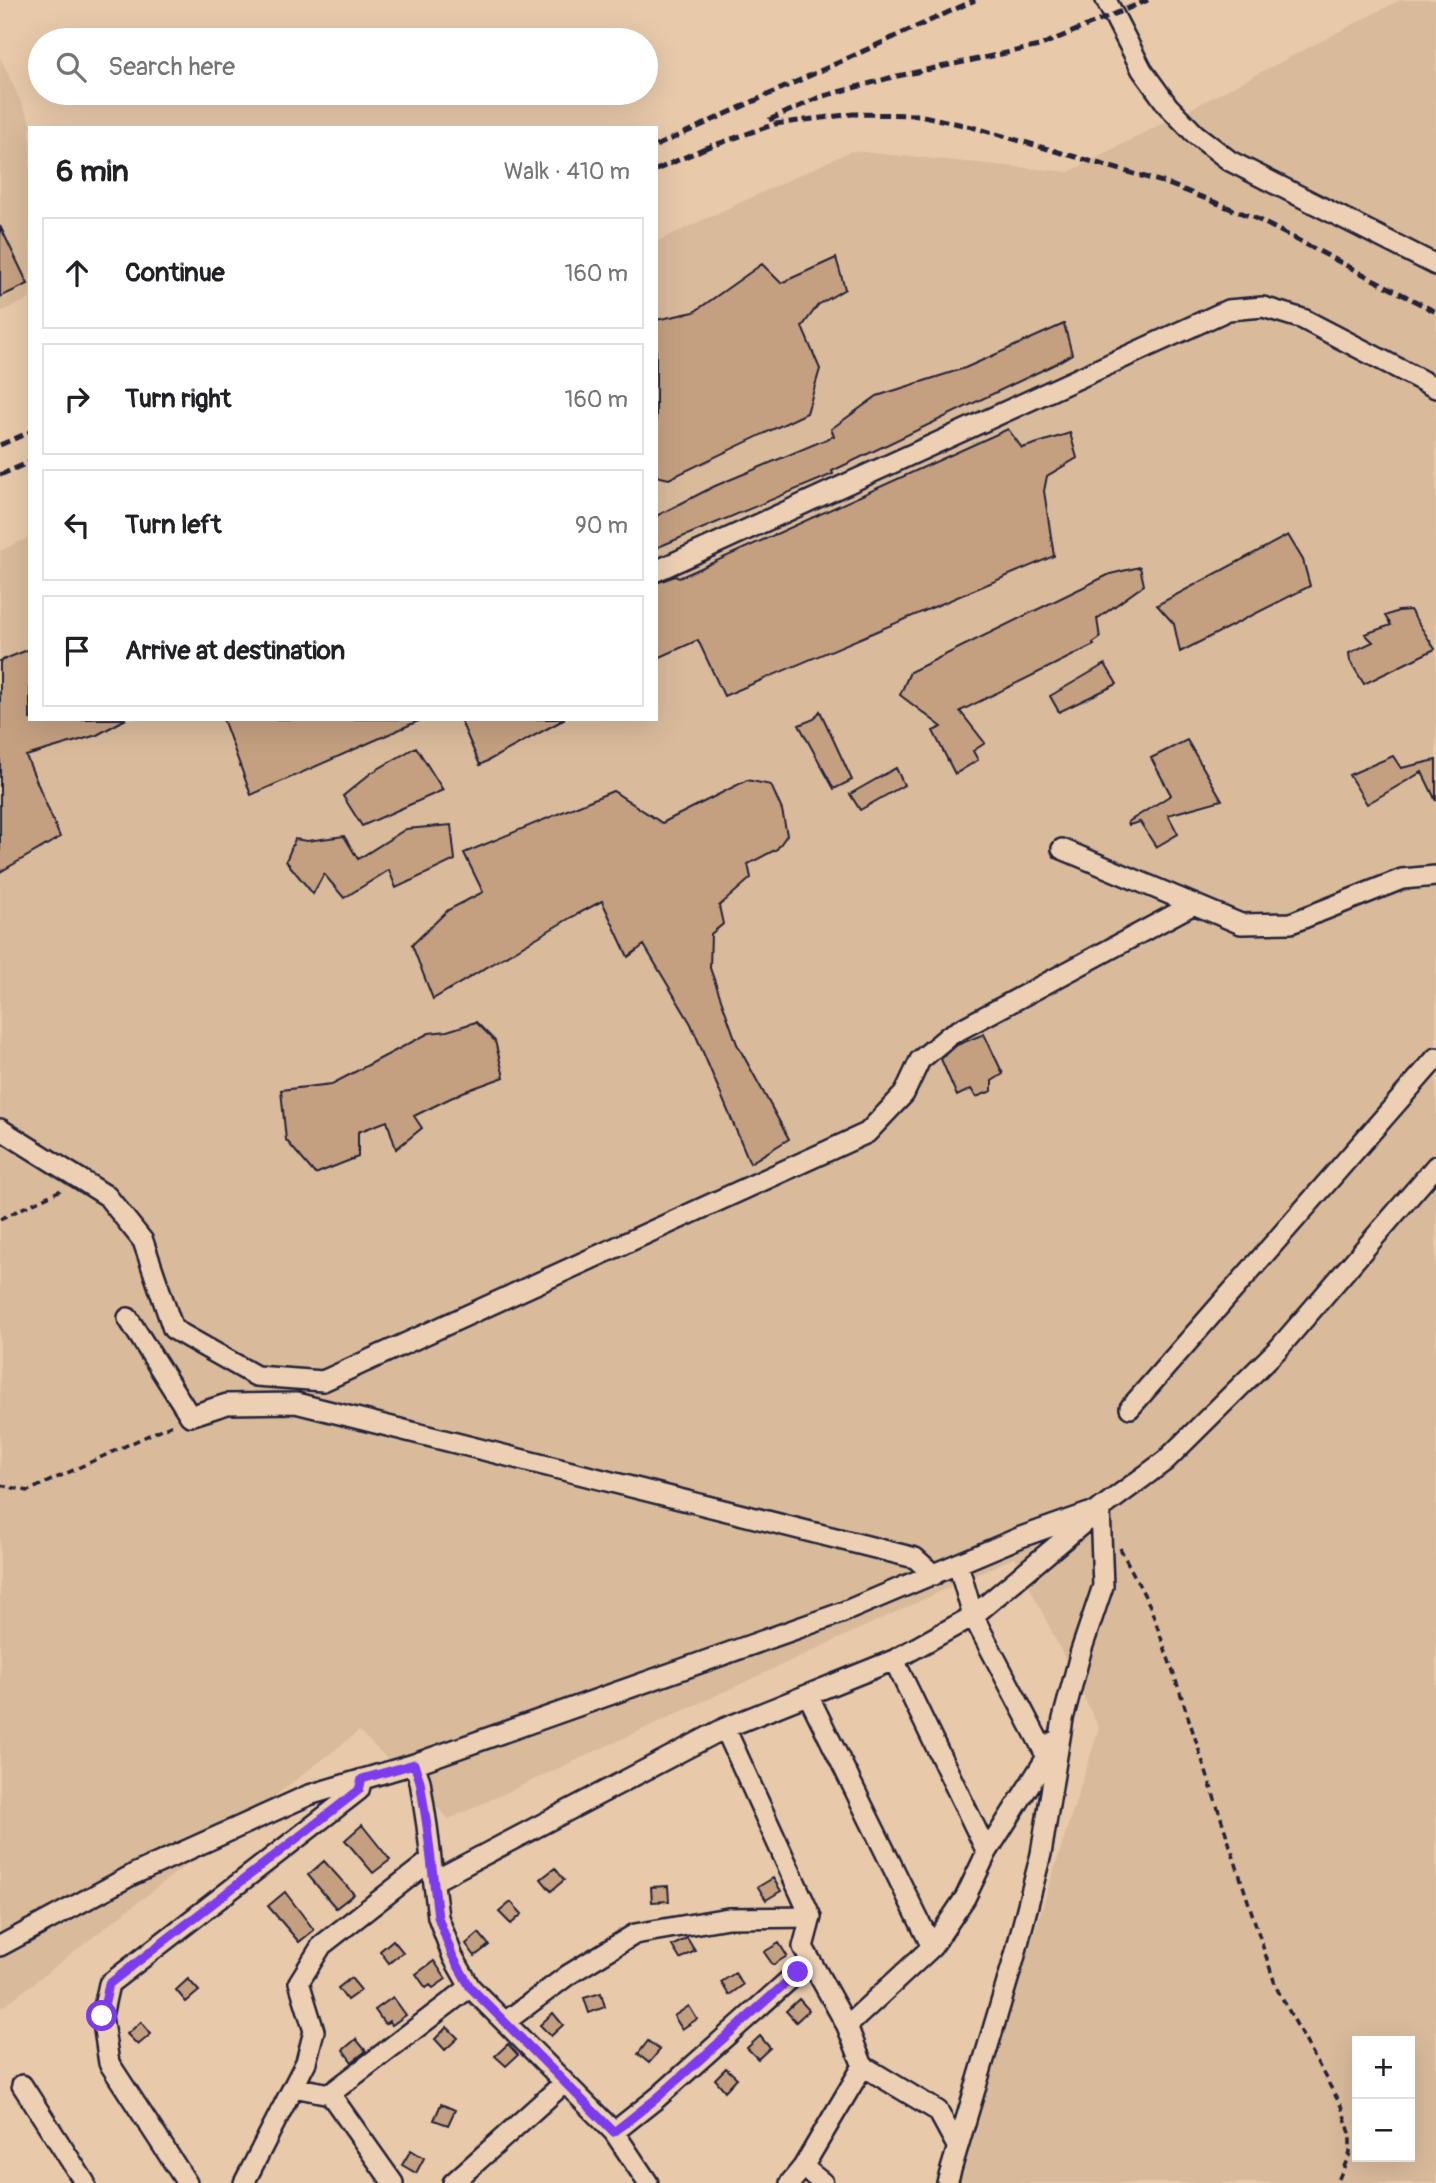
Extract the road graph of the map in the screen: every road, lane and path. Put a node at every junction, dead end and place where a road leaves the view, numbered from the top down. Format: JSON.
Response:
{"nodes":[{"id":1,"x":1106,"y":0,"type":"edge"},
{"id":2,"x":1436,"y":265,"type":"edge"},
{"id":3,"x":1436,"y":388,"type":"edge"},
{"id":4,"x":658,"y":569,"type":"edge"},
{"id":5,"x":1062,"y":849,"type":"dead end"},
{"id":6,"x":1436,"y":876,"type":"edge"},
{"id":7,"x":1194,"y":904,"type":"junction"},
{"id":8,"x":1436,"y":1058,"type":"edge"},
{"id":9,"x":0,"y":1129,"type":"edge"},
{"id":10,"x":1436,"y":1166,"type":"edge"},
{"id":11,"x":82,"y":1180,"type":"junction"},
{"id":12,"x":0,"y":1219,"type":"edge"},
{"id":13,"x":128,"y":1318,"type":"dead end"},
{"id":14,"x":1130,"y":1408,"type":"dead end"},
{"id":15,"x":190,"y":1416,"type":"junction"},
{"id":16,"x":0,"y":1485,"type":"edge"},
{"id":17,"x":1100,"y":1509,"type":"junction"},
{"id":18,"x":1119,"y":1546,"type":"dead end"},
{"id":19,"x":958,"y":1564,"type":"junction"},
{"id":20,"x":934,"y":1574,"type":"junction"},
{"id":21,"x":973,"y":1616,"type":"junction"},
{"id":22,"x":894,"y":1660,"type":"junction"},
{"id":23,"x":808,"y":1695,"type":"junction"},
{"id":24,"x":1063,"y":1719,"type":"junction"},
{"id":25,"x":725,"y":1728,"type":"junction"},
{"id":26,"x":1047,"y":1757,"type":"junction"},
{"id":27,"x":414,"y":1764,"type":"junction"},
{"id":28,"x":362,"y":1779,"type":"junction"},
{"id":29,"x":987,"y":1852,"type":"junction"},
{"id":30,"x":431,"y":1860,"type":"junction"},
{"id":31,"x":433,"y":1881,"type":"junction"},
{"id":32,"x":811,"y":1917,"type":"junction"},
{"id":33,"x":0,"y":1946,"type":"edge"},
{"id":34,"x":932,"y":1947,"type":"junction"},
{"id":35,"x":812,"y":1965,"type":"junction"},
{"id":36,"x":470,"y":1987,"type":"junction"},
{"id":37,"x":505,"y":2022,"type":"junction"},
{"id":38,"x":847,"y":2026,"type":"junction"},
{"id":39,"x":863,"y":2066,"type":"junction"},
{"id":40,"x":564,"y":2083,"type":"junction"},
{"id":41,"x":22,"y":2085,"type":"dead end"},
{"id":42,"x":293,"y":2087,"type":"junction"},
{"id":43,"x":330,"y":2094,"type":"junction"},
{"id":44,"x":614,"y":2132,"type":"junction"},
{"id":45,"x":957,"y":2146,"type":"junction"},
{"id":46,"x":803,"y":2167,"type":"junction"},
{"id":47,"x":85,"y":2183,"type":"edge"},
{"id":48,"x":187,"y":2183,"type":"edge"},
{"id":49,"x":244,"y":2183,"type":"edge"},
{"id":50,"x":393,"y":2183,"type":"edge"},
{"id":51,"x":453,"y":2183,"type":"edge"},
{"id":52,"x":648,"y":2183,"type":"edge"},
{"id":53,"x":790,"y":2183,"type":"edge"},
{"id":54,"x":823,"y":2183,"type":"edge"},
{"id":55,"x":947,"y":2183,"type":"edge"},
{"id":56,"x":1337,"y":2183,"type":"edge"}],
"edges":[{"from":1,"to":2,"type":"street"},
{"from":3,"to":4,"type":"street"},
{"from":5,"to":7,"type":"street"},
{"from":6,"to":7,"type":"street"},
{"from":7,"to":11,"type":"street"},
{"from":8,"to":14,"type":"street"},
{"from":9,"to":11,"type":"street"},
{"from":10,"to":17,"type":"street"},
{"from":11,"to":12,"type":"path"},
{"from":13,"to":15,"type":"street"},
{"from":15,"to":16,"type":"path"},
{"from":15,"to":20,"type":"street"},
{"from":17,"to":19,"type":"street"},
{"from":17,"to":21,"type":"street"},
{"from":17,"to":24,"type":"street"},
{"from":18,"to":56,"type":"path"},
{"from":19,"to":20,"type":"street"},
{"from":19,"to":21,"type":"street"},
{"from":20,"to":27,"type":"street"},
{"from":21,"to":22,"type":"street"},
{"from":21,"to":26,"type":"street"},
{"from":22,"to":23,"type":"street"},
{"from":22,"to":29,"type":"street"},
{"from":23,"to":25,"type":"street"},
{"from":23,"to":34,"type":"street"},
{"from":24,"to":26,"type":"street"},
{"from":24,"to":45,"type":"street"},
{"from":25,"to":31,"type":"street"},
{"from":25,"to":32,"type":"street"},
{"from":26,"to":29,"type":"street"},
{"from":27,"to":28,"type":"street"},
{"from":27,"to":30,"type":"street"},
{"from":28,"to":33,"type":"street"},
{"from":28,"to":48,"type":"street"},
{"from":29,"to":34,"type":"street"},
{"from":30,"to":31,"type":"street"},
{"from":30,"to":42,"type":"street"},
{"from":31,"to":36,"type":"street"},
{"from":32,"to":35,"type":"street"},
{"from":32,"to":37,"type":"street"},
{"from":34,"to":38,"type":"street"},
{"from":35,"to":38,"type":"street"},
{"from":35,"to":44,"type":"street"},
{"from":36,"to":37,"type":"street"},
{"from":36,"to":43,"type":"street"},
{"from":37,"to":40,"type":"street"},
{"from":38,"to":39,"type":"street"},
{"from":39,"to":45,"type":"street"},
{"from":39,"to":46,"type":"street"},
{"from":40,"to":44,"type":"street"},
{"from":40,"to":51,"type":"street"},
{"from":41,"to":47,"type":"street"},
{"from":42,"to":43,"type":"street"},
{"from":42,"to":49,"type":"street"},
{"from":43,"to":50,"type":"street"},
{"from":44,"to":52,"type":"street"},
{"from":45,"to":55,"type":"street"},
{"from":46,"to":53,"type":"street"},
{"from":46,"to":54,"type":"street"}]}
